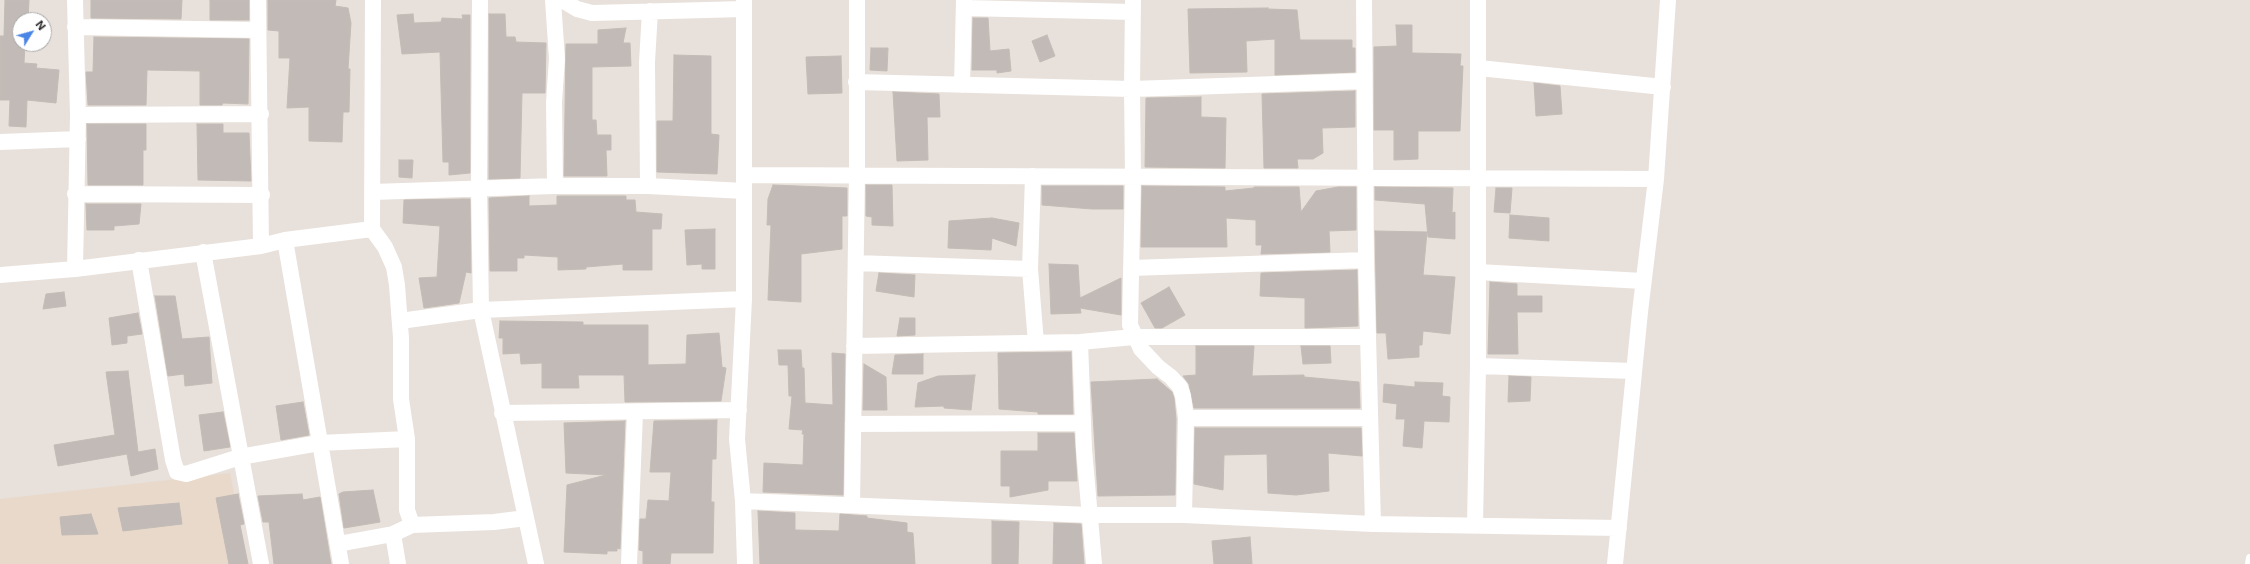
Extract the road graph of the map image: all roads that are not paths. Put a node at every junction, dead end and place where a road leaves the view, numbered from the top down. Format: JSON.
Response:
{"nodes":[{"id":1,"x":75,"y":0,"type":"edge"},
{"id":2,"x":258,"y":0,"type":"edge"},
{"id":3,"x":373,"y":0,"type":"edge"},
{"id":4,"x":480,"y":0,"type":"edge"},
{"id":5,"x":553,"y":0,"type":"edge"},
{"id":6,"x":562,"y":0,"type":"edge"},
{"id":7,"x":857,"y":0,"type":"edge"},
{"id":8,"x":1364,"y":0,"type":"edge"},
{"id":9,"x":1478,"y":0,"type":"edge"},
{"id":10,"x":1668,"y":0,"type":"edge"},
{"id":11,"x":964,"y":4,"type":"edge"},
{"id":12,"x":744,"y":5,"type":"edge"},
{"id":13,"x":1030,"y":5,"type":"edge"},
{"id":14,"x":1133,"y":6,"type":"edge"},
{"id":15,"x":650,"y":11,"type":"junction"},
{"id":16,"x":75,"y":27,"type":"junction"},
{"id":17,"x":258,"y":30,"type":"junction"},
{"id":18,"x":1479,"y":68,"type":"junction"},
{"id":19,"x":856,"y":82,"type":"junction"},
{"id":20,"x":1364,"y":82,"type":"junction"},
{"id":21,"x":962,"y":85,"type":"junction"},
{"id":22,"x":1662,"y":87,"type":"junction"},
{"id":23,"x":1132,"y":89,"type":"junction"},
{"id":24,"x":261,"y":114,"type":"junction"},
{"id":25,"x":78,"y":115,"type":"junction"},
{"id":26,"x":78,"y":139,"type":"junction"},
{"id":27,"x":0,"y":142,"type":"edge"},
{"id":28,"x":857,"y":174,"type":"junction"},
{"id":29,"x":744,"y":175,"type":"junction"},
{"id":30,"x":1032,"y":176,"type":"junction"},
{"id":31,"x":1364,"y":176,"type":"junction"},
{"id":32,"x":1133,"y":177,"type":"junction"},
{"id":33,"x":1479,"y":179,"type":"junction"},
{"id":34,"x":1656,"y":179,"type":"junction"},
{"id":35,"x":555,"y":186,"type":"junction"},
{"id":36,"x":648,"y":186,"type":"junction"},
{"id":37,"x":479,"y":188,"type":"junction"},
{"id":38,"x":744,"y":191,"type":"junction"},
{"id":39,"x":372,"y":192,"type":"junction"},
{"id":40,"x":75,"y":194,"type":"junction"},
{"id":41,"x":262,"y":195,"type":"junction"},
{"id":42,"x":372,"y":229,"type":"junction"},
{"id":43,"x":285,"y":240,"type":"junction"},
{"id":44,"x":261,"y":246,"type":"junction"},
{"id":45,"x":203,"y":252,"type":"junction"},
{"id":46,"x":139,"y":260,"type":"junction"},
{"id":47,"x":1366,"y":260,"type":"junction"},
{"id":48,"x":856,"y":263,"type":"junction"},
{"id":49,"x":1131,"y":268,"type":"junction"},
{"id":50,"x":75,"y":269,"type":"junction"},
{"id":51,"x":1030,"y":269,"type":"junction"},
{"id":52,"x":1478,"y":272,"type":"junction"},
{"id":53,"x":0,"y":275,"type":"edge"},
{"id":54,"x":1643,"y":281,"type":"junction"},
{"id":55,"x":744,"y":299,"type":"junction"},
{"id":56,"x":481,"y":310,"type":"junction"},
{"id":57,"x":400,"y":320,"type":"junction"},
{"id":58,"x":1134,"y":337,"type":"junction"},
{"id":59,"x":1367,"y":337,"type":"junction"},
{"id":60,"x":1080,"y":342,"type":"junction"},
{"id":61,"x":1036,"y":343,"type":"junction"},
{"id":62,"x":854,"y":346,"type":"junction"},
{"id":63,"x":1478,"y":366,"type":"junction"},
{"id":64,"x":1634,"y":371,"type":"junction"},
{"id":65,"x":739,"y":410,"type":"junction"},
{"id":66,"x":635,"y":412,"type":"junction"},
{"id":67,"x":502,"y":413,"type":"junction"},
{"id":68,"x":1186,"y":418,"type":"junction"},
{"id":69,"x":1370,"y":418,"type":"junction"},
{"id":70,"x":1083,"y":423,"type":"junction"},
{"id":71,"x":853,"y":424,"type":"junction"},
{"id":72,"x":407,"y":438,"type":"junction"},
{"id":73,"x":319,"y":443,"type":"junction"},
{"id":74,"x":240,"y":457,"type":"junction"},
{"id":75,"x":743,"y":501,"type":"junction"},
{"id":76,"x":852,"y":505,"type":"junction"},
{"id":77,"x":1090,"y":515,"type":"junction"},
{"id":78,"x":1184,"y":515,"type":"junction"},
{"id":79,"x":526,"y":518,"type":"junction"},
{"id":80,"x":1374,"y":524,"type":"junction"},
{"id":81,"x":412,"y":525,"type":"junction"},
{"id":82,"x":1475,"y":525,"type":"junction"},
{"id":83,"x":1619,"y":528,"type":"junction"},
{"id":84,"x":393,"y":534,"type":"junction"},
{"id":85,"x":338,"y":544,"type":"junction"},
{"id":86,"x":2250,"y":558,"type":"edge"},
{"id":87,"x":261,"y":564,"type":"edge"},
{"id":88,"x":341,"y":564,"type":"edge"},
{"id":89,"x":398,"y":564,"type":"edge"},
{"id":90,"x":536,"y":564,"type":"edge"},
{"id":91,"x":629,"y":564,"type":"edge"},
{"id":92,"x":745,"y":564,"type":"edge"},
{"id":93,"x":1094,"y":564,"type":"edge"},
{"id":94,"x":1615,"y":564,"type":"edge"},
{"id":95,"x":2249,"y":564,"type":"edge"}],
"edges":[{"from":1,"to":16,"type":"street"},
{"from":2,"to":17,"type":"street"},
{"from":3,"to":39,"type":"street"},
{"from":4,"to":37,"type":"street"},
{"from":5,"to":35,"type":"street"},
{"from":6,"to":15,"type":"street"},
{"from":7,"to":19,"type":"street"},
{"from":8,"to":20,"type":"street"},
{"from":9,"to":18,"type":"street"},
{"from":10,"to":22,"type":"street"},
{"from":11,"to":13,"type":"street"},
{"from":11,"to":21,"type":"street"},
{"from":12,"to":15,"type":"street"},
{"from":12,"to":29,"type":"street"},
{"from":13,"to":14,"type":"street"},
{"from":14,"to":23,"type":"street"},
{"from":15,"to":36,"type":"street"},
{"from":16,"to":17,"type":"street"},
{"from":16,"to":25,"type":"street"},
{"from":17,"to":24,"type":"street"},
{"from":18,"to":22,"type":"street"},
{"from":18,"to":33,"type":"street"},
{"from":19,"to":21,"type":"street"},
{"from":19,"to":28,"type":"street"},
{"from":20,"to":23,"type":"street"},
{"from":20,"to":31,"type":"street"},
{"from":21,"to":23,"type":"street"},
{"from":22,"to":34,"type":"street"},
{"from":23,"to":32,"type":"street"},
{"from":24,"to":25,"type":"street"},
{"from":24,"to":41,"type":"street"},
{"from":25,"to":26,"type":"street"},
{"from":26,"to":27,"type":"street"},
{"from":26,"to":40,"type":"street"},
{"from":28,"to":29,"type":"street"},
{"from":28,"to":30,"type":"street"},
{"from":28,"to":48,"type":"street"},
{"from":29,"to":38,"type":"street"},
{"from":30,"to":32,"type":"street"},
{"from":30,"to":51,"type":"street"},
{"from":31,"to":32,"type":"street"},
{"from":31,"to":33,"type":"street"},
{"from":31,"to":47,"type":"street"},
{"from":32,"to":49,"type":"street"},
{"from":33,"to":34,"type":"street"},
{"from":33,"to":52,"type":"street"},
{"from":34,"to":54,"type":"street"},
{"from":35,"to":36,"type":"street"},
{"from":35,"to":37,"type":"street"},
{"from":36,"to":38,"type":"street"},
{"from":37,"to":39,"type":"street"},
{"from":37,"to":56,"type":"street"},
{"from":38,"to":55,"type":"street"},
{"from":39,"to":42,"type":"street"},
{"from":40,"to":41,"type":"street"},
{"from":40,"to":50,"type":"street"},
{"from":41,"to":44,"type":"street"},
{"from":42,"to":43,"type":"street"},
{"from":42,"to":57,"type":"street"},
{"from":43,"to":44,"type":"street"},
{"from":43,"to":73,"type":"street"},
{"from":44,"to":45,"type":"street"},
{"from":45,"to":46,"type":"street"},
{"from":45,"to":74,"type":"street"},
{"from":46,"to":50,"type":"street"},
{"from":46,"to":74,"type":"street"},
{"from":47,"to":49,"type":"street"},
{"from":47,"to":59,"type":"street"},
{"from":48,"to":51,"type":"street"},
{"from":48,"to":62,"type":"street"},
{"from":49,"to":58,"type":"street"},
{"from":50,"to":53,"type":"street"},
{"from":51,"to":61,"type":"street"},
{"from":52,"to":54,"type":"street"},
{"from":52,"to":63,"type":"street"},
{"from":54,"to":64,"type":"street"},
{"from":55,"to":56,"type":"street"},
{"from":55,"to":65,"type":"street"},
{"from":56,"to":57,"type":"street"},
{"from":56,"to":67,"type":"street"},
{"from":57,"to":72,"type":"street"},
{"from":58,"to":59,"type":"street"},
{"from":58,"to":60,"type":"street"},
{"from":58,"to":68,"type":"street"},
{"from":59,"to":69,"type":"street"},
{"from":60,"to":61,"type":"street"},
{"from":60,"to":70,"type":"street"},
{"from":61,"to":62,"type":"street"},
{"from":62,"to":71,"type":"street"},
{"from":63,"to":64,"type":"street"},
{"from":63,"to":82,"type":"street"},
{"from":64,"to":83,"type":"street"},
{"from":65,"to":66,"type":"street"},
{"from":65,"to":75,"type":"street"},
{"from":66,"to":67,"type":"street"},
{"from":66,"to":91,"type":"street"},
{"from":67,"to":79,"type":"street"},
{"from":68,"to":69,"type":"street"},
{"from":68,"to":78,"type":"street"},
{"from":69,"to":80,"type":"street"},
{"from":70,"to":71,"type":"street"},
{"from":70,"to":77,"type":"street"},
{"from":71,"to":76,"type":"street"},
{"from":72,"to":73,"type":"street"},
{"from":72,"to":81,"type":"street"},
{"from":73,"to":74,"type":"street"},
{"from":73,"to":85,"type":"street"},
{"from":74,"to":87,"type":"street"},
{"from":75,"to":76,"type":"street"},
{"from":75,"to":92,"type":"street"},
{"from":76,"to":77,"type":"street"},
{"from":77,"to":78,"type":"street"},
{"from":77,"to":93,"type":"street"},
{"from":78,"to":80,"type":"street"},
{"from":79,"to":81,"type":"street"},
{"from":79,"to":90,"type":"street"},
{"from":80,"to":82,"type":"street"},
{"from":81,"to":84,"type":"street"},
{"from":82,"to":83,"type":"street"},
{"from":83,"to":94,"type":"street"},
{"from":84,"to":85,"type":"street"},
{"from":84,"to":89,"type":"street"},
{"from":85,"to":88,"type":"street"},
{"from":86,"to":95,"type":"lane"}]}
